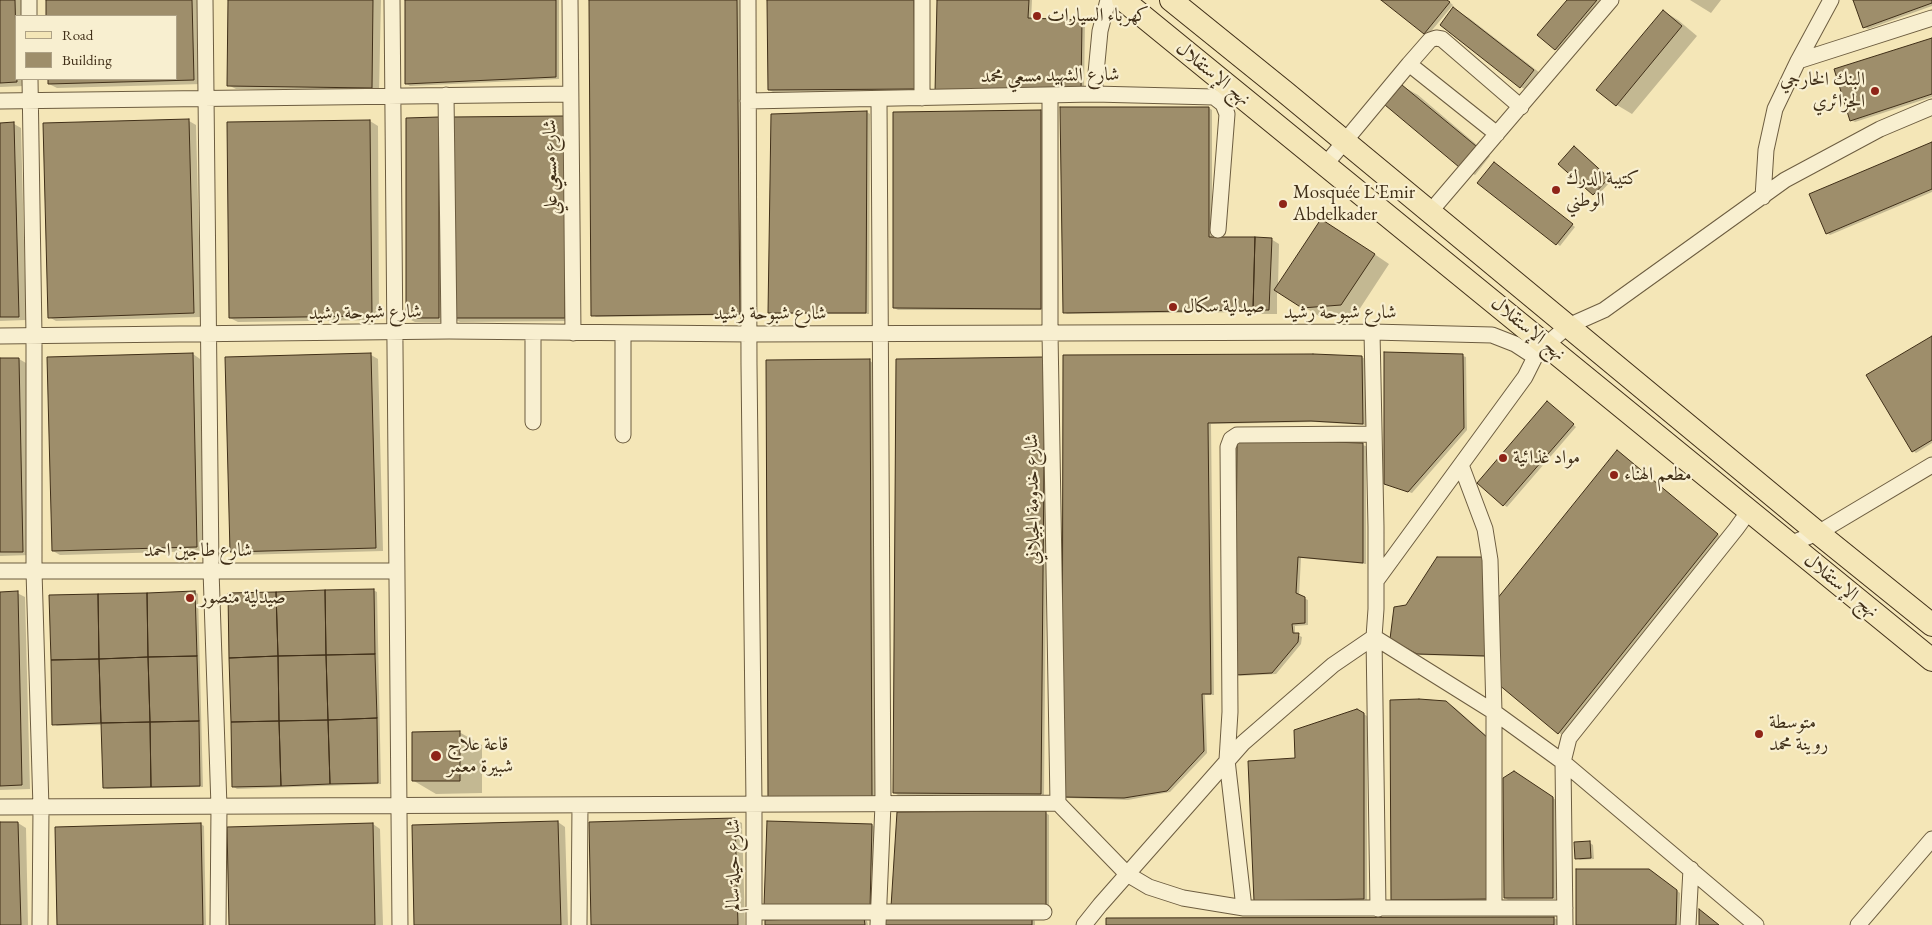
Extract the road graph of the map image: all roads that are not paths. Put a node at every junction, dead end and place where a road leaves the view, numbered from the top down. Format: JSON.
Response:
{"nodes":[{"id":1,"x":29,"y":0,"type":"edge"},
{"id":2,"x":205,"y":0,"type":"edge"},
{"id":3,"x":392,"y":0,"type":"edge"},
{"id":4,"x":570,"y":0,"type":"edge"},
{"id":5,"x":748,"y":0,"type":"edge"},
{"id":6,"x":922,"y":0,"type":"edge"},
{"id":7,"x":1108,"y":0,"type":"edge"},
{"id":8,"x":1123,"y":0,"type":"edge"},
{"id":9,"x":1171,"y":0,"type":"edge"},
{"id":10,"x":1611,"y":0,"type":"edge"},
{"id":11,"x":1830,"y":0,"type":"edge"},
{"id":12,"x":29,"y":15,"type":"edge"},
{"id":13,"x":1932,"y":18,"type":"edge"},
{"id":14,"x":1798,"y":61,"type":"junction"},
{"id":15,"x":1409,"y":64,"type":"junction"},
{"id":16,"x":30,"y":80,"type":"edge"},
{"id":17,"x":570,"y":94,"type":"junction"},
{"id":18,"x":1094,"y":94,"type":"junction"},
{"id":19,"x":446,"y":95,"type":"junction"},
{"id":20,"x":1050,"y":95,"type":"junction"},
{"id":21,"x":392,"y":96,"type":"junction"},
{"id":22,"x":922,"y":98,"type":"junction"},
{"id":23,"x":205,"y":99,"type":"junction"},
{"id":24,"x":879,"y":100,"type":"junction"},
{"id":25,"x":0,"y":101,"type":"edge"},
{"id":26,"x":30,"y":101,"type":"junction"},
{"id":27,"x":748,"y":101,"type":"junction"},
{"id":28,"x":1521,"y":107,"type":"junction"},
{"id":29,"x":1932,"y":107,"type":"edge"},
{"id":30,"x":1497,"y":134,"type":"junction"},
{"id":31,"x":1345,"y":142,"type":"junction"},
{"id":32,"x":1325,"y":166,"type":"junction"},
{"id":33,"x":1763,"y":196,"type":"junction"},
{"id":34,"x":1430,"y":212,"type":"junction"},
{"id":35,"x":1218,"y":230,"type":"dead end"},
{"id":36,"x":1568,"y":326,"type":"junction"},
{"id":37,"x":449,"y":331,"type":"junction"},
{"id":38,"x":1372,"y":332,"type":"junction"},
{"id":39,"x":395,"y":333,"type":"junction"},
{"id":40,"x":533,"y":333,"type":"junction"},
{"id":41,"x":573,"y":333,"type":"junction"},
{"id":42,"x":1050,"y":333,"type":"junction"},
{"id":43,"x":208,"y":334,"type":"junction"},
{"id":44,"x":623,"y":334,"type":"junction"},
{"id":45,"x":749,"y":334,"type":"junction"},
{"id":46,"x":880,"y":334,"type":"junction"},
{"id":47,"x":0,"y":336,"type":"edge"},
{"id":48,"x":34,"y":336,"type":"junction"},
{"id":49,"x":1541,"y":350,"type":"junction"},
{"id":50,"x":533,"y":422,"type":"dead end"},
{"id":51,"x":1374,"y":434,"type":"junction"},
{"id":52,"x":623,"y":435,"type":"dead end"},
{"id":53,"x":1461,"y":464,"type":"junction"},
{"id":54,"x":1932,"y":465,"type":"edge"},
{"id":55,"x":1749,"y":511,"type":"junction"},
{"id":56,"x":1818,"y":533,"type":"junction"},
{"id":57,"x":1789,"y":544,"type":"junction"},
{"id":58,"x":211,"y":570,"type":"junction"},
{"id":59,"x":0,"y":571,"type":"edge"},
{"id":60,"x":34,"y":571,"type":"junction"},
{"id":61,"x":397,"y":571,"type":"junction"},
{"id":62,"x":1376,"y":581,"type":"junction"},
{"id":63,"x":1932,"y":625,"type":"edge"},
{"id":64,"x":1374,"y":637,"type":"junction"},
{"id":65,"x":1932,"y":660,"type":"edge"},
{"id":66,"x":1494,"y":712,"type":"junction"},
{"id":67,"x":1227,"y":760,"type":"junction"},
{"id":68,"x":1564,"y":762,"type":"junction"},
{"id":69,"x":1058,"y":803,"type":"junction"},
{"id":70,"x":754,"y":804,"type":"junction"},
{"id":71,"x":883,"y":804,"type":"junction"},
{"id":72,"x":580,"y":805,"type":"junction"},
{"id":73,"x":399,"y":806,"type":"junction"},
{"id":74,"x":0,"y":807,"type":"edge"},
{"id":75,"x":219,"y":807,"type":"junction"},
{"id":76,"x":41,"y":808,"type":"junction"},
{"id":77,"x":1932,"y":839,"type":"edge"},
{"id":78,"x":1690,"y":869,"type":"junction"},
{"id":79,"x":1127,"y":874,"type":"junction"},
{"id":80,"x":1244,"y":908,"type":"junction"},
{"id":81,"x":1494,"y":908,"type":"junction"},
{"id":82,"x":1565,"y":908,"type":"junction"},
{"id":83,"x":1378,"y":909,"type":"junction"},
{"id":84,"x":1044,"y":912,"type":"dead end"},
{"id":85,"x":754,"y":918,"type":"edge"},
{"id":86,"x":878,"y":918,"type":"edge"},
{"id":87,"x":40,"y":925,"type":"edge"},
{"id":88,"x":218,"y":925,"type":"edge"},
{"id":89,"x":400,"y":925,"type":"edge"},
{"id":90,"x":579,"y":925,"type":"edge"},
{"id":91,"x":1084,"y":925,"type":"edge"},
{"id":92,"x":1565,"y":925,"type":"edge"},
{"id":93,"x":1688,"y":925,"type":"edge"},
{"id":94,"x":1756,"y":925,"type":"edge"},
{"id":95,"x":1858,"y":925,"type":"edge"}],
"edges":[{"from":1,"to":12,"type":"street"},
{"from":2,"to":23,"type":"street"},
{"from":3,"to":21,"type":"street"},
{"from":4,"to":17,"type":"street","name":"شارع مسعي علي"},
{"from":5,"to":27,"type":"street","name":"شارع حيلة سالم"},
{"from":6,"to":22,"type":"street"},
{"from":7,"to":18,"type":"street"},
{"from":8,"to":32,"type":"main road","name":"نهج الإستقلال"},
{"from":9,"to":31,"type":"main road","name":"نهج الإستقلال"},
{"from":10,"to":28,"type":"street"},
{"from":11,"to":14,"type":"street"},
{"from":13,"to":14,"type":"street"},
{"from":14,"to":33,"type":"street"},
{"from":15,"to":28,"type":"street"},
{"from":15,"to":30,"type":"street"},
{"from":15,"to":31,"type":"street"},
{"from":16,"to":26,"type":"street"},
{"from":17,"to":19,"type":"street"},
{"from":17,"to":41,"type":"street","name":"شارع مسعي علي"},
{"from":18,"to":20,"type":"street","name":"شارع الشهيد مسعي محمد"},
{"from":18,"to":35,"type":"street","name":"شارع الشهيد مسعي محمد"},
{"from":19,"to":21,"type":"street"},
{"from":19,"to":37,"type":"street"},
{"from":20,"to":22,"type":"street","name":"شارع الشهيد مسعي محمد"},
{"from":20,"to":42,"type":"street","name":"شارع خدومة الجيلاني"},
{"from":21,"to":23,"type":"street"},
{"from":21,"to":39,"type":"street"},
{"from":22,"to":24,"type":"street","name":"شارع الشهيد مسعي محمد"},
{"from":23,"to":26,"type":"street"},
{"from":23,"to":43,"type":"street"},
{"from":24,"to":27,"type":"street","name":"شارع الشهيد مسعي محمد"},
{"from":24,"to":46,"type":"street"},
{"from":25,"to":26,"type":"street"},
{"from":26,"to":48,"type":"street"},
{"from":27,"to":45,"type":"street","name":"شارع حيلة سالم"},
{"from":28,"to":30,"type":"street"},
{"from":29,"to":33,"type":"street"},
{"from":30,"to":34,"type":"street"},
{"from":31,"to":32,"type":"street"},
{"from":31,"to":34,"type":"main road","name":"نهج الإستقلال"},
{"from":32,"to":49,"type":"main road","name":"نهج الإستقلال"},
{"from":33,"to":36,"type":"street"},
{"from":34,"to":36,"type":"main road","name":"نهج الإستقلال"},
{"from":36,"to":49,"type":"street"},
{"from":36,"to":56,"type":"main road","name":"نهج الإستقلال"},
{"from":37,"to":39,"type":"street","name":"شارع شبوحة رشيد"},
{"from":37,"to":40,"type":"street","name":"شارع شبوحة رشيد"},
{"from":38,"to":42,"type":"street","name":"شارع شبوحة رشيد"},
{"from":38,"to":49,"type":"street","name":"شارع شبوحة رشيد"},
{"from":38,"to":51,"type":"street"},
{"from":39,"to":43,"type":"street","name":"شارع شبوحة رشيد"},
{"from":39,"to":61,"type":"street"},
{"from":40,"to":41,"type":"street","name":"شارع شبوحة رشيد"},
{"from":40,"to":50,"type":"street"},
{"from":41,"to":44,"type":"street","name":"شارع شبوحة رشيد"},
{"from":42,"to":46,"type":"street","name":"شارع شبوحة رشيد"},
{"from":42,"to":69,"type":"street","name":"شارع خدومة الجيلاني"},
{"from":43,"to":48,"type":"street","name":"شارع شبوحة رشيد"},
{"from":43,"to":58,"type":"street"},
{"from":44,"to":45,"type":"street","name":"شارع شبوحة رشيد"},
{"from":44,"to":52,"type":"street"},
{"from":45,"to":46,"type":"street","name":"شارع شبوحة رشيد"},
{"from":45,"to":70,"type":"street","name":"شارع حيلة سالم"},
{"from":46,"to":71,"type":"street"},
{"from":47,"to":48,"type":"street","name":"شارع شبوحة رشيد"},
{"from":48,"to":60,"type":"street"},
{"from":49,"to":53,"type":"street"},
{"from":49,"to":55,"type":"main road","name":"نهج الإستقلال"},
{"from":51,"to":62,"type":"street"},
{"from":51,"to":67,"type":"street"},
{"from":53,"to":62,"type":"street"},
{"from":53,"to":66,"type":"street"},
{"from":54,"to":56,"type":"street"},
{"from":55,"to":57,"type":"main road","name":"نهج الإستقلال"},
{"from":55,"to":68,"type":"street"},
{"from":56,"to":57,"type":"street"},
{"from":56,"to":63,"type":"main road","name":"نهج الإستقلال"},
{"from":57,"to":65,"type":"main road","name":"نهج الإستقلال"},
{"from":58,"to":60,"type":"street","name":"شارع طاجين احمد"},
{"from":58,"to":61,"type":"street","name":"شارع طاجين احمد"},
{"from":58,"to":75,"type":"street"},
{"from":59,"to":60,"type":"street","name":"شارع طاجين احمد"},
{"from":60,"to":76,"type":"street"},
{"from":61,"to":73,"type":"street"},
{"from":62,"to":64,"type":"street"},
{"from":64,"to":66,"type":"street"},
{"from":64,"to":67,"type":"street"},
{"from":64,"to":83,"type":"street"},
{"from":66,"to":68,"type":"street"},
{"from":66,"to":81,"type":"street"},
{"from":67,"to":79,"type":"street"},
{"from":67,"to":80,"type":"street"},
{"from":68,"to":78,"type":"street"},
{"from":68,"to":82,"type":"street"},
{"from":69,"to":71,"type":"street"},
{"from":69,"to":79,"type":"street"},
{"from":70,"to":71,"type":"street"},
{"from":70,"to":72,"type":"street"},
{"from":70,"to":85,"type":"street","name":"شارع حيلة سالم"},
{"from":71,"to":86,"type":"street"},
{"from":72,"to":73,"type":"street"},
{"from":72,"to":90,"type":"street"},
{"from":73,"to":75,"type":"street"},
{"from":73,"to":89,"type":"street"},
{"from":74,"to":76,"type":"street"},
{"from":75,"to":76,"type":"street"},
{"from":75,"to":88,"type":"street"},
{"from":76,"to":87,"type":"street"},
{"from":77,"to":95,"type":"street"},
{"from":78,"to":93,"type":"street"},
{"from":78,"to":94,"type":"street"},
{"from":79,"to":80,"type":"street"},
{"from":79,"to":91,"type":"street"},
{"from":80,"to":83,"type":"street"},
{"from":81,"to":82,"type":"street"},
{"from":81,"to":83,"type":"street"},
{"from":82,"to":92,"type":"street"},
{"from":84,"to":86,"type":"street"},
{"from":85,"to":86,"type":"street"}]}
